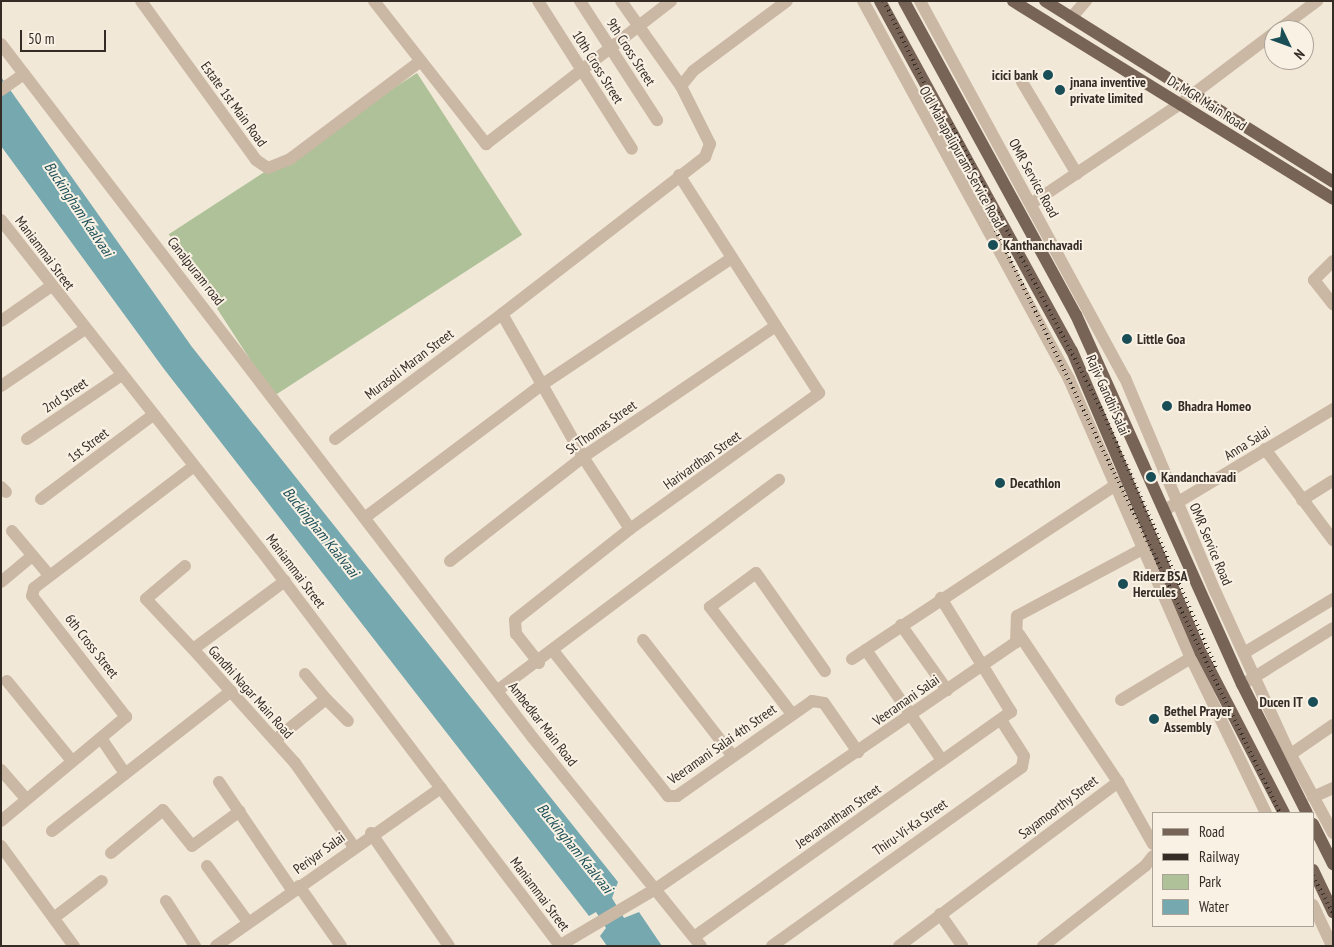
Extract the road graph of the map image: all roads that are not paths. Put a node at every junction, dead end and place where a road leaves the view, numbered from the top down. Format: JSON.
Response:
{"nodes":[{"id":1,"x":141,"y":1,"type":"edge"},
{"id":2,"x":374,"y":1,"type":"edge"},
{"id":3,"x":538,"y":1,"type":"edge"},
{"id":4,"x":580,"y":1,"type":"edge"},
{"id":5,"x":621,"y":1,"type":"edge"},
{"id":6,"x":787,"y":1,"type":"edge"},
{"id":7,"x":862,"y":1,"type":"edge"},
{"id":8,"x":880,"y":1,"type":"edge"},
{"id":9,"x":1013,"y":1,"type":"edge"},
{"id":10,"x":1044,"y":1,"type":"edge"},
{"id":11,"x":1086,"y":1,"type":"edge"},
{"id":12,"x":1317,"y":1,"type":"edge"},
{"id":13,"x":664,"y":4,"type":"edge"},
{"id":14,"x":913,"y":4,"type":"edge"},
{"id":15,"x":1071,"y":18,"type":"junction"},
{"id":16,"x":1291,"y":20,"type":"edge"},
{"id":17,"x":638,"y":27,"type":"junction"},
{"id":18,"x":1264,"y":41,"type":"edge"},
{"id":19,"x":1,"y":44,"type":"edge"},
{"id":20,"x":609,"y":48,"type":"junction"},
{"id":21,"x":419,"y":62,"type":"junction"},
{"id":22,"x":582,"y":70,"type":"junction"},
{"id":23,"x":19,"y":77,"type":"junction"},
{"id":24,"x":1022,"y":82,"type":"dead end"},
{"id":25,"x":681,"y":86,"type":"junction"},
{"id":26,"x":1,"y":90,"type":"edge"},
{"id":27,"x":1185,"y":100,"type":"junction"},
{"id":28,"x":657,"y":120,"type":"dead end"},
{"id":29,"x":632,"y":149,"type":"dead end"},
{"id":30,"x":1077,"y":174,"type":"junction"},
{"id":31,"x":679,"y":176,"type":"junction"},
{"id":32,"x":1333,"y":182,"type":"edge"},
{"id":33,"x":1333,"y":200,"type":"edge"},
{"id":34,"x":1031,"y":204,"type":"junction"},
{"id":35,"x":1,"y":220,"type":"edge"},
{"id":36,"x":732,"y":258,"type":"junction"},
{"id":37,"x":1333,"y":261,"type":"edge"},
{"id":38,"x":50,"y":287,"type":"junction"},
{"id":39,"x":1333,"y":304,"type":"edge"},
{"id":40,"x":502,"y":314,"type":"junction"},
{"id":41,"x":1,"y":321,"type":"edge"},
{"id":42,"x":776,"y":326,"type":"junction"},
{"id":43,"x":85,"y":329,"type":"junction"},
{"id":44,"x":120,"y":376,"type":"junction"},
{"id":45,"x":544,"y":384,"type":"junction"},
{"id":46,"x":1,"y":386,"type":"edge"},
{"id":47,"x":1333,"y":409,"type":"edge"},
{"id":48,"x":152,"y":415,"type":"junction"},
{"id":49,"x":27,"y":439,"type":"dead end"},
{"id":50,"x":334,"y":439,"type":"dead end"},
{"id":51,"x":1265,"y":449,"type":"junction"},
{"id":52,"x":583,"y":457,"type":"junction"},
{"id":53,"x":193,"y":467,"type":"junction"},
{"id":54,"x":1129,"y":477,"type":"junction"},
{"id":55,"x":779,"y":480,"type":"dead end"},
{"id":56,"x":1333,"y":481,"type":"edge"},
{"id":57,"x":1116,"y":484,"type":"junction"},
{"id":58,"x":41,"y":499,"type":"dead end"},
{"id":59,"x":1302,"y":500,"type":"junction"},
{"id":60,"x":1178,"y":503,"type":"junction"},
{"id":61,"x":1165,"y":510,"type":"junction"},
{"id":62,"x":367,"y":516,"type":"junction"},
{"id":63,"x":630,"y":529,"type":"junction"},
{"id":64,"x":12,"y":531,"type":"dead end"},
{"id":65,"x":1333,"y":540,"type":"edge"},
{"id":66,"x":1156,"y":542,"type":"junction"},
{"id":67,"x":1142,"y":549,"type":"junction"},
{"id":68,"x":32,"y":556,"type":"junction"},
{"id":69,"x":450,"y":561,"type":"dead end"},
{"id":70,"x":185,"y":566,"type":"dead end"},
{"id":71,"x":49,"y":575,"type":"junction"},
{"id":72,"x":285,"y":581,"type":"junction"},
{"id":73,"x":1,"y":582,"type":"edge"},
{"id":74,"x":941,"y":598,"type":"junction"},
{"id":75,"x":1333,"y":599,"type":"edge"},
{"id":76,"x":901,"y":625,"type":"junction"},
{"id":77,"x":1333,"y":628,"type":"edge"},
{"id":78,"x":1019,"y":634,"type":"junction"},
{"id":79,"x":643,"y":640,"type":"dead end"},
{"id":80,"x":193,"y":650,"type":"junction"},
{"id":81,"x":866,"y":650,"type":"junction"},
{"id":82,"x":554,"y":652,"type":"junction"},
{"id":83,"x":1244,"y":653,"type":"junction"},
{"id":84,"x":1191,"y":658,"type":"junction"},
{"id":85,"x":852,"y":659,"type":"dead end"},
{"id":86,"x":538,"y":663,"type":"junction"},
{"id":87,"x":984,"y":664,"type":"junction"},
{"id":88,"x":825,"y":671,"type":"dead end"},
{"id":89,"x":305,"y":674,"type":"dead end"},
{"id":90,"x":1255,"y":678,"type":"junction"},
{"id":91,"x":7,"y":681,"type":"dead end"},
{"id":92,"x":1242,"y":684,"type":"junction"},
{"id":93,"x":498,"y":690,"type":"junction"},
{"id":94,"x":947,"y":690,"type":"junction"},
{"id":95,"x":231,"y":691,"type":"junction"},
{"id":96,"x":326,"y":699,"type":"junction"},
{"id":97,"x":1121,"y":700,"type":"dead end"},
{"id":98,"x":792,"y":714,"type":"junction"},
{"id":99,"x":911,"y":714,"type":"junction"},
{"id":100,"x":1001,"y":720,"type":"junction"},
{"id":101,"x":348,"y":721,"type":"dead end"},
{"id":102,"x":1333,"y":725,"type":"edge"},
{"id":103,"x":101,"y":738,"type":"junction"},
{"id":104,"x":275,"y":740,"type":"junction"},
{"id":105,"x":858,"y":752,"type":"junction"},
{"id":106,"x":731,"y":754,"type":"junction"},
{"id":107,"x":1291,"y":754,"type":"junction"},
{"id":108,"x":942,"y":760,"type":"junction"},
{"id":109,"x":72,"y":761,"type":"junction"},
{"id":110,"x":1,"y":770,"type":"edge"},
{"id":111,"x":124,"y":772,"type":"junction"},
{"id":112,"x":219,"y":782,"type":"dead end"},
{"id":113,"x":1118,"y":782,"type":"junction"},
{"id":114,"x":441,"y":788,"type":"junction"},
{"id":115,"x":1333,"y":788,"type":"edge"},
{"id":116,"x":1313,"y":798,"type":"junction"},
{"id":117,"x":26,"y":799,"type":"junction"},
{"id":118,"x":240,"y":811,"type":"junction"},
{"id":119,"x":1266,"y":812,"type":"edge"},
{"id":120,"x":1283,"y":812,"type":"edge"},
{"id":121,"x":1306,"y":812,"type":"edge"},
{"id":122,"x":1,"y":821,"type":"edge"},
{"id":123,"x":1314,"y":826,"type":"edge"},
{"id":124,"x":52,"y":831,"type":"dead end"},
{"id":125,"x":371,"y":833,"type":"junction"},
{"id":126,"x":1333,"y":833,"type":"edge"},
{"id":127,"x":1152,"y":842,"type":"edge"},
{"id":128,"x":1,"y":846,"type":"edge"},
{"id":129,"x":354,"y":847,"type":"junction"},
{"id":130,"x":111,"y":853,"type":"dead end"},
{"id":131,"x":1152,"y":857,"type":"edge"},
{"id":132,"x":1333,"y":864,"type":"edge"},
{"id":133,"x":207,"y":866,"type":"dead end"},
{"id":134,"x":1314,"y":872,"type":"edge"},
{"id":135,"x":102,"y":881,"type":"dead end"},
{"id":136,"x":296,"y":888,"type":"junction"},
{"id":137,"x":658,"y":888,"type":"junction"},
{"id":138,"x":166,"y":901,"type":"dead end"},
{"id":139,"x":1314,"y":907,"type":"edge"},
{"id":140,"x":1333,"y":912,"type":"edge"},
{"id":141,"x":940,"y":914,"type":"junction"},
{"id":142,"x":55,"y":917,"type":"junction"},
{"id":143,"x":248,"y":922,"type":"junction"},
{"id":144,"x":698,"y":941,"type":"edge"},
{"id":145,"x":74,"y":946,"type":"edge"},
{"id":146,"x":195,"y":946,"type":"edge"},
{"id":147,"x":216,"y":946,"type":"edge"},
{"id":148,"x":341,"y":946,"type":"edge"},
{"id":149,"x":449,"y":946,"type":"edge"},
{"id":150,"x":559,"y":946,"type":"edge"},
{"id":151,"x":772,"y":946,"type":"edge"},
{"id":152,"x":899,"y":946,"type":"edge"},
{"id":153,"x":962,"y":946,"type":"edge"},
{"id":154,"x":1043,"y":946,"type":"edge"},
{"id":155,"x":1332,"y":946,"type":"edge"}],
"edges":[{"from":1,"to":21,"type":"street","name":"Estate 1st Main Road"},
{"from":2,"to":21,"type":"street"},
{"from":3,"to":22,"type":"street","name":"10th Cross Street"},
{"from":4,"to":20,"type":"street","name":"9th Cross Street"},
{"from":5,"to":17,"type":"street","name":"Murasoli Maran Street"},
{"from":6,"to":25,"type":"street"},
{"from":7,"to":57,"type":"street","name":"Old Mahapalipuram Service Road"},
{"from":8,"to":54,"type":"main road","name":"Rajiv Gandhi Salai"},
{"from":9,"to":27,"type":"main road","name":"Dr MGR Main Road"},
{"from":10,"to":15,"type":"main road","name":"Dr MGR Main Road"},
{"from":11,"to":15,"type":"street"},
{"from":12,"to":16,"type":"street"},
{"from":13,"to":17,"type":"street"},
{"from":14,"to":34,"type":"street","name":"OMR Service Road"},
{"from":14,"to":61,"type":"main road","name":"Rajiv Gandhi Salai"},
{"from":15,"to":27,"type":"main road","name":"Dr MGR Main Road"},
{"from":17,"to":20,"type":"street"},
{"from":17,"to":25,"type":"street","name":"Murasoli Maran Street"},
{"from":18,"to":27,"type":"street"},
{"from":19,"to":23,"type":"street","name":"Canalpuram road"},
{"from":20,"to":22,"type":"street"},
{"from":20,"to":28,"type":"street","name":"9th Cross Street"},
{"from":21,"to":22,"type":"street"},
{"from":22,"to":29,"type":"street","name":"10th Cross Street"},
{"from":23,"to":26,"type":"street"},
{"from":23,"to":62,"type":"street","name":"Canalpuram road"},
{"from":24,"to":30,"type":"street"},
{"from":25,"to":31,"type":"street","name":"Murasoli Maran Street"},
{"from":27,"to":30,"type":"street"},
{"from":27,"to":32,"type":"main road","name":"Dr MGR Main Road"},
{"from":27,"to":33,"type":"main road","name":"Dr MGR Main Road"},
{"from":30,"to":34,"type":"street"},
{"from":31,"to":36,"type":"street","name":"Harivardhan Street"},
{"from":31,"to":40,"type":"street","name":"Murasoli Maran Street"},
{"from":34,"to":60,"type":"street","name":"OMR Service Road"},
{"from":35,"to":38,"type":"street","name":"Maniammai Street"},
{"from":36,"to":42,"type":"street","name":"Harivardhan Street"},
{"from":36,"to":45,"type":"street"},
{"from":37,"to":39,"type":"street"},
{"from":38,"to":41,"type":"street"},
{"from":38,"to":43,"type":"street","name":"Maniammai Street"},
{"from":40,"to":45,"type":"street"},
{"from":40,"to":50,"type":"street","name":"Murasoli Maran Street"},
{"from":42,"to":52,"type":"street","name":"St Thomas Street"},
{"from":42,"to":63,"type":"street","name":"Harivardhan Street"},
{"from":43,"to":44,"type":"street","name":"Maniammai Street"},
{"from":43,"to":46,"type":"street"},
{"from":44,"to":48,"type":"street","name":"Maniammai Street"},
{"from":44,"to":49,"type":"street","name":"2nd Street"},
{"from":45,"to":52,"type":"street"},
{"from":45,"to":62,"type":"street"},
{"from":47,"to":51,"type":"street","name":"Anna Salai"},
{"from":48,"to":53,"type":"street","name":"Maniammai Street"},
{"from":48,"to":58,"type":"street","name":"1st Street"},
{"from":51,"to":59,"type":"street"},
{"from":51,"to":60,"type":"street","name":"Anna Salai"},
{"from":52,"to":63,"type":"street"},
{"from":52,"to":69,"type":"street","name":"St Thomas Street"},
{"from":53,"to":71,"type":"street"},
{"from":53,"to":72,"type":"street","name":"Maniammai Street"},
{"from":54,"to":57,"type":"street"},
{"from":54,"to":66,"type":"main road","name":"Rajiv Gandhi Salai"},
{"from":55,"to":82,"type":"street"},
{"from":56,"to":59,"type":"street"},
{"from":57,"to":67,"type":"street","name":"Old Mahapalipuram Service Road"},
{"from":57,"to":74,"type":"street"},
{"from":59,"to":65,"type":"street"},
{"from":60,"to":61,"type":"street","name":"Anna Salai"},
{"from":60,"to":83,"type":"street","name":"OMR Service Road"},
{"from":61,"to":92,"type":"main road","name":"Rajiv Gandhi Salai"},
{"from":62,"to":93,"type":"street","name":"Ambedkar Main Road"},
{"from":63,"to":86,"type":"street","name":"Harivardhan Street"},
{"from":64,"to":68,"type":"street"},
{"from":66,"to":67,"type":"street"},
{"from":66,"to":120,"type":"main road","name":"Rajiv Gandhi Salai"},
{"from":67,"to":78,"type":"street"},
{"from":67,"to":84,"type":"street","name":"Old Mahapalipuram Service Road"},
{"from":68,"to":71,"type":"street"},
{"from":68,"to":73,"type":"street"},
{"from":70,"to":80,"type":"street"},
{"from":71,"to":103,"type":"street","name":"6th Cross Street"},
{"from":72,"to":80,"type":"street","name":"Gandhi Nagar Main Road"},
{"from":72,"to":114,"type":"street","name":"Maniammai Street"},
{"from":74,"to":76,"type":"street"},
{"from":74,"to":87,"type":"street"},
{"from":75,"to":83,"type":"street"},
{"from":76,"to":81,"type":"street"},
{"from":76,"to":94,"type":"street"},
{"from":77,"to":90,"type":"street"},
{"from":78,"to":87,"type":"street","name":"Veeramani Salai"},
{"from":78,"to":113,"type":"street","name":"Sayamoorthy Street"},
{"from":79,"to":106,"type":"street"},
{"from":80,"to":95,"type":"street","name":"Gandhi Nagar Main Road"},
{"from":81,"to":85,"type":"street"},
{"from":81,"to":99,"type":"street"},
{"from":82,"to":86,"type":"street"},
{"from":82,"to":106,"type":"street","name":"Veeramani Salai 4th Street"},
{"from":83,"to":90,"type":"street","name":"OMR Service Road"},
{"from":84,"to":97,"type":"street"},
{"from":84,"to":119,"type":"street","name":"Old Mahapalipuram Service Road"},
{"from":86,"to":93,"type":"street"},
{"from":87,"to":94,"type":"street","name":"Veeramani Salai"},
{"from":87,"to":100,"type":"street"},
{"from":88,"to":98,"type":"street"},
{"from":89,"to":96,"type":"street"},
{"from":90,"to":92,"type":"street"},
{"from":90,"to":107,"type":"street","name":"OMR Service Road"},
{"from":91,"to":109,"type":"street"},
{"from":92,"to":121,"type":"main road","name":"Rajiv Gandhi Salai"},
{"from":93,"to":137,"type":"street","name":"Ambedkar Main Road"},
{"from":94,"to":99,"type":"street","name":"Veeramani Salai"},
{"from":95,"to":104,"type":"street","name":"Gandhi Nagar Main Road"},
{"from":95,"to":111,"type":"street"},
{"from":96,"to":101,"type":"street"},
{"from":96,"to":104,"type":"street"},
{"from":98,"to":105,"type":"street","name":"Veeramani Salai 4th Street"},
{"from":98,"to":106,"type":"street","name":"Veeramani Salai 4th Street"},
{"from":99,"to":105,"type":"street","name":"Veeramani Salai"},
{"from":99,"to":108,"type":"street"},
{"from":100,"to":108,"type":"street","name":"Jeevanantham Street"},
{"from":100,"to":151,"type":"street","name":"Thiru-Vi-Ka Street"},
{"from":102,"to":107,"type":"street"},
{"from":103,"to":109,"type":"street"},
{"from":103,"to":111,"type":"street"},
{"from":104,"to":129,"type":"street","name":"Gandhi Nagar Main Road"},
{"from":105,"to":137,"type":"street","name":"Veeramani Salai"},
{"from":107,"to":116,"type":"street","name":"OMR Service Road"},
{"from":108,"to":144,"type":"street","name":"Jeevanantham Street"},
{"from":109,"to":117,"type":"street"},
{"from":110,"to":117,"type":"street"},
{"from":111,"to":124,"type":"street"},
{"from":112,"to":118,"type":"street"},
{"from":113,"to":127,"type":"street"},
{"from":113,"to":141,"type":"street","name":"Sayamoorthy Street"},
{"from":114,"to":125,"type":"street","name":"Periyar Salai"},
{"from":114,"to":150,"type":"street","name":"Maniammai Street"},
{"from":115,"to":116,"type":"street"},
{"from":116,"to":126,"type":"street","name":"OMR Service Road"},
{"from":117,"to":122,"type":"street"},
{"from":118,"to":130,"type":"street"},
{"from":118,"to":136,"type":"street"},
{"from":123,"to":132,"type":"main road"},
{"from":125,"to":129,"type":"street","name":"Periyar Salai"},
{"from":125,"to":149,"type":"street"},
{"from":128,"to":142,"type":"street"},
{"from":129,"to":136,"type":"street","name":"Periyar Salai"},
{"from":131,"to":154,"type":"street"},
{"from":133,"to":143,"type":"street"},
{"from":134,"to":140,"type":"main road"},
{"from":135,"to":142,"type":"street"},
{"from":136,"to":143,"type":"street","name":"Periyar Salai"},
{"from":136,"to":148,"type":"street"},
{"from":137,"to":144,"type":"street","name":"Ambedkar Main Road"},
{"from":137,"to":150,"type":"street","name":"Veeramani Salai"},
{"from":138,"to":146,"type":"street"},
{"from":139,"to":155,"type":"street"},
{"from":141,"to":152,"type":"street","name":"Sayamoorthy Street"},
{"from":141,"to":153,"type":"street"},
{"from":142,"to":145,"type":"street"},
{"from":143,"to":147,"type":"street","name":"Periyar Salai"}]}
